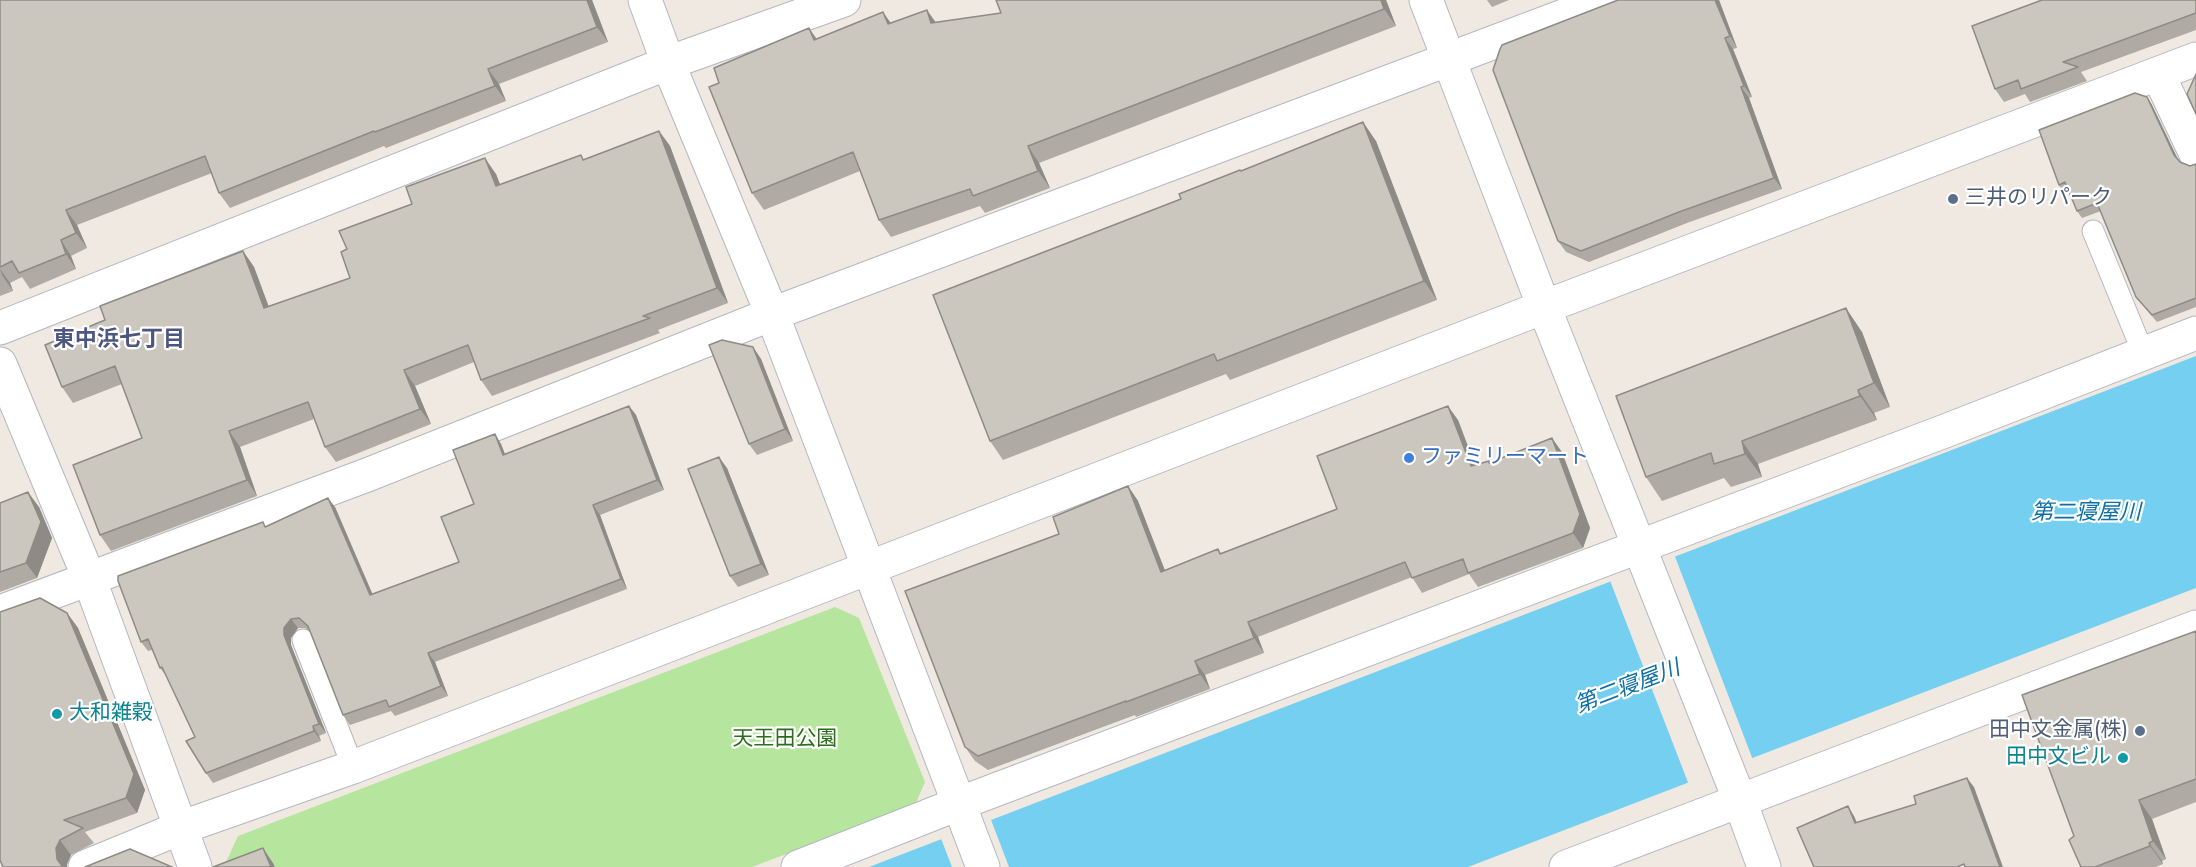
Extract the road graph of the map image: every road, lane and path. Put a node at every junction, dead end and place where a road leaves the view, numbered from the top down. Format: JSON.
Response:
{"nodes":[{"id":1,"x":645,"y":0,"type":"edge"},
{"id":2,"x":844,"y":0,"type":"edge"},
{"id":3,"x":1426,"y":0,"type":"edge"},
{"id":4,"x":1606,"y":0,"type":"edge"},
{"id":5,"x":2196,"y":59,"type":"edge"},
{"id":6,"x":1450,"y":60,"type":"junction"},
{"id":7,"x":668,"y":63,"type":"junction"},
{"id":8,"x":2158,"y":74,"type":"junction"},
{"id":9,"x":2196,"y":154,"type":"edge"},
{"id":10,"x":2093,"y":231,"type":"dead end"},
{"id":11,"x":1544,"y":307,"type":"junction"},
{"id":12,"x":772,"y":314,"type":"junction"},
{"id":13,"x":0,"y":328,"type":"edge"},
{"id":14,"x":2196,"y":333,"type":"edge"},
{"id":15,"x":2144,"y":355,"type":"junction"},
{"id":16,"x":0,"y":364,"type":"edge"},
{"id":17,"x":1641,"y":555,"type":"junction"},
{"id":18,"x":868,"y":569,"type":"junction"},
{"id":19,"x":89,"y":578,"type":"junction"},
{"id":20,"x":0,"y":612,"type":"edge"},
{"id":21,"x":2196,"y":627,"type":"edge"},
{"id":22,"x":303,"y":640,"type":"edge"},
{"id":23,"x":353,"y":767,"type":"junction"},
{"id":24,"x":1740,"y":801,"type":"junction"},
{"id":25,"x":962,"y":813,"type":"junction"},
{"id":26,"x":180,"y":828,"type":"junction"},
{"id":27,"x":85,"y":867,"type":"edge"},
{"id":28,"x":195,"y":867,"type":"edge"},
{"id":29,"x":798,"y":867,"type":"edge"},
{"id":30,"x":983,"y":867,"type":"edge"},
{"id":31,"x":1566,"y":867,"type":"edge"},
{"id":32,"x":1764,"y":867,"type":"edge"}],
"edges":[{"from":1,"to":7,"type":"street"},
{"from":2,"to":7,"type":"street"},
{"from":3,"to":6,"type":"street"},
{"from":4,"to":6,"type":"street"},
{"from":5,"to":8,"type":"street"},
{"from":6,"to":11,"type":"street"},
{"from":6,"to":12,"type":"street"},
{"from":7,"to":12,"type":"street"},
{"from":7,"to":13,"type":"street"},
{"from":8,"to":9,"type":"street"},
{"from":8,"to":11,"type":"street"},
{"from":10,"to":15,"type":"lane"},
{"from":11,"to":17,"type":"street"},
{"from":11,"to":18,"type":"street"},
{"from":12,"to":18,"type":"street"},
{"from":12,"to":19,"type":"street"},
{"from":14,"to":15,"type":"street"},
{"from":15,"to":17,"type":"street"},
{"from":16,"to":19,"type":"street"},
{"from":17,"to":24,"type":"street"},
{"from":17,"to":25,"type":"street"},
{"from":18,"to":23,"type":"street"},
{"from":18,"to":25,"type":"street"},
{"from":19,"to":20,"type":"street"},
{"from":19,"to":26,"type":"street"},
{"from":21,"to":24,"type":"street"},
{"from":22,"to":23,"type":"lane"},
{"from":23,"to":26,"type":"street"},
{"from":24,"to":31,"type":"street"},
{"from":24,"to":32,"type":"street"},
{"from":25,"to":29,"type":"street"},
{"from":25,"to":30,"type":"street"},
{"from":26,"to":27,"type":"street"},
{"from":26,"to":28,"type":"street"}]}
